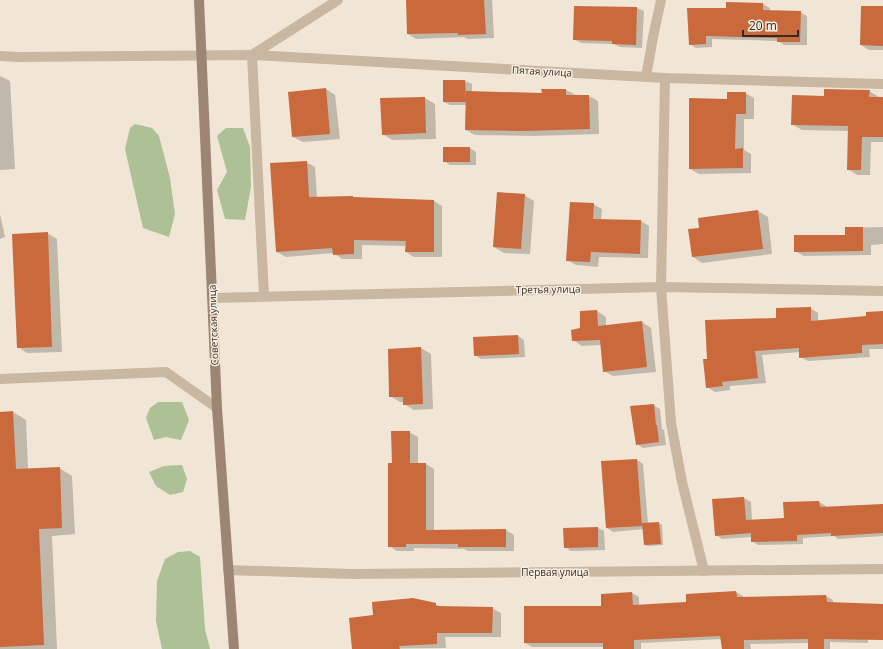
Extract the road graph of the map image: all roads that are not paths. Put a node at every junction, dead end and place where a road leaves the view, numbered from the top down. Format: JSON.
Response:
{"nodes":[{"id":1,"x":199,"y":0,"type":"edge"},
{"id":2,"x":338,"y":0,"type":"edge"},
{"id":3,"x":661,"y":0,"type":"edge"},
{"id":4,"x":202,"y":55,"type":"junction"},
{"id":5,"x":252,"y":55,"type":"junction"},
{"id":6,"x":0,"y":56,"type":"edge"},
{"id":7,"x":646,"y":77,"type":"junction"},
{"id":8,"x":665,"y":78,"type":"junction"},
{"id":9,"x":883,"y":84,"type":"edge"},
{"id":10,"x":661,"y":286,"type":"junction"},
{"id":11,"x":883,"y":291,"type":"edge"},
{"id":12,"x":264,"y":296,"type":"junction"},
{"id":13,"x":212,"y":298,"type":"junction"},
{"id":14,"x":0,"y":379,"type":"edge"},
{"id":15,"x":217,"y":408,"type":"junction"},
{"id":16,"x":883,"y":569,"type":"edge"},
{"id":17,"x":228,"y":570,"type":"junction"},
{"id":18,"x":704,"y":571,"type":"junction"},
{"id":19,"x":234,"y":649,"type":"edge"}],
"edges":[{"from":1,"to":4,"type":"main road","name":"Советская улица"},
{"from":2,"to":5,"type":"street"},
{"from":3,"to":7,"type":"street"},
{"from":4,"to":5,"type":"street","name":"Пятая улица"},
{"from":4,"to":6,"type":"street","name":"Пятая улица"},
{"from":4,"to":13,"type":"main road","name":"Советская улица"},
{"from":5,"to":7,"type":"street","name":"Пятая улица"},
{"from":5,"to":12,"type":"street"},
{"from":7,"to":8,"type":"street","name":"Пятая улица"},
{"from":8,"to":9,"type":"street","name":"Пятая улица"},
{"from":8,"to":10,"type":"street"},
{"from":10,"to":11,"type":"street","name":"Третья улица"},
{"from":10,"to":12,"type":"street","name":"Третья улица"},
{"from":10,"to":18,"type":"street"},
{"from":12,"to":13,"type":"street","name":"Третья улица"},
{"from":13,"to":15,"type":"main road","name":"Советская улица"},
{"from":14,"to":15,"type":"street"},
{"from":15,"to":17,"type":"main road","name":"Советская улица"},
{"from":16,"to":18,"type":"street","name":"Первая улица"},
{"from":17,"to":18,"type":"street","name":"Первая улица"},
{"from":17,"to":19,"type":"main road","name":"Советская улица"}]}
